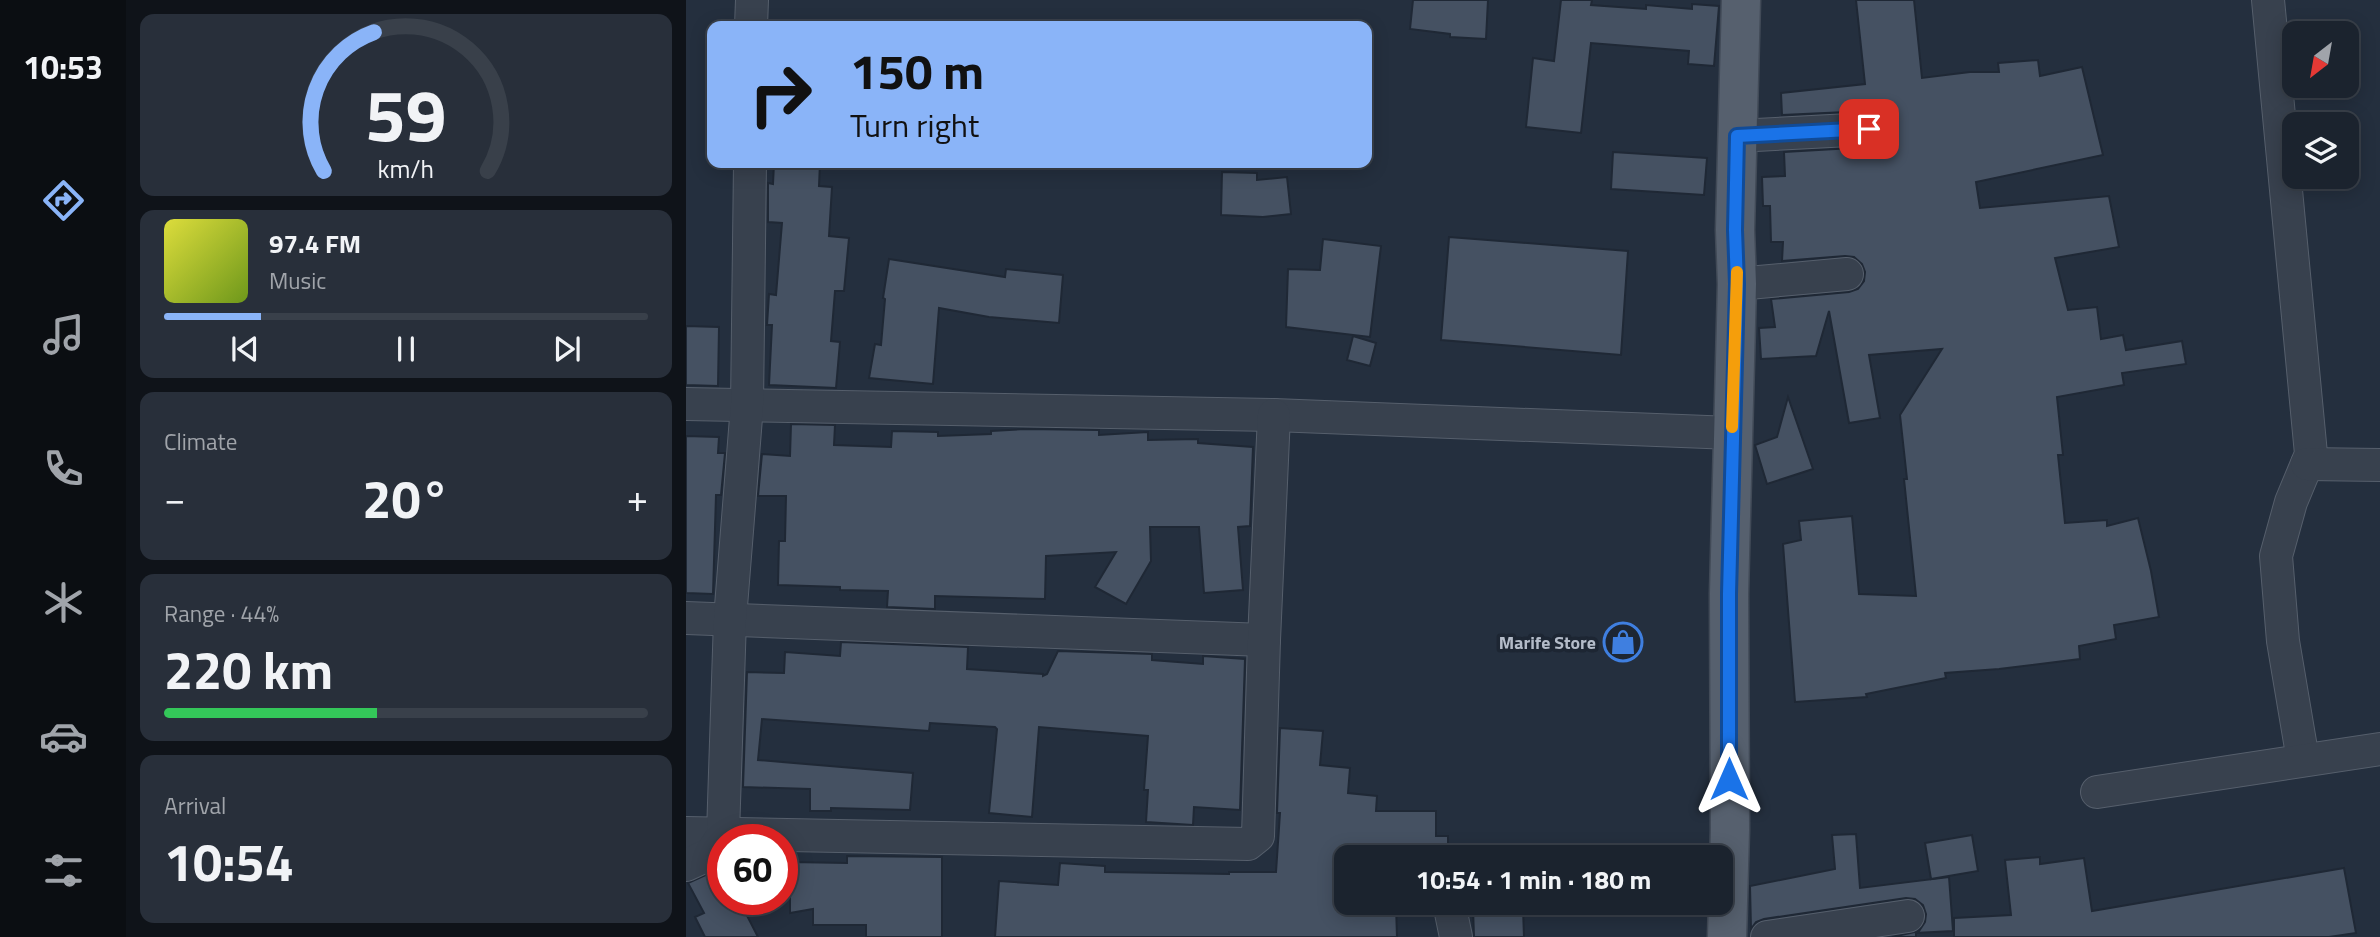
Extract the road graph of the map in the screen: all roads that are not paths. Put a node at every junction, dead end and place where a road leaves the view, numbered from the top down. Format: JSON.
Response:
{"nodes":[{"id":1,"x":752,"y":0,"type":"edge"},
{"id":2,"x":1740,"y":0,"type":"edge"},
{"id":3,"x":2268,"y":0,"type":"edge"},
{"id":4,"x":751,"y":21,"type":"edge"},
{"id":5,"x":1869,"y":129,"type":"dead end"},
{"id":6,"x":1737,"y":136,"type":"junction"},
{"id":7,"x":750,"y":168,"type":"edge"},
{"id":8,"x":1847,"y":274,"type":"dead end"},
{"id":9,"x":1737,"y":284,"type":"junction"},
{"id":10,"x":686,"y":404,"type":"edge"},
{"id":11,"x":747,"y":405,"type":"junction"},
{"id":12,"x":1275,"y":415,"type":"junction"},
{"id":13,"x":1732,"y":433,"type":"junction"},
{"id":14,"x":2307,"y":464,"type":"junction"},
{"id":15,"x":2380,"y":465,"type":"edge"},
{"id":16,"x":686,"y":618,"type":"edge"},
{"id":17,"x":730,"y":619,"type":"junction"},
{"id":18,"x":1264,"y":640,"type":"junction"},
{"id":19,"x":2380,"y":748,"type":"edge"},
{"id":20,"x":2303,"y":760,"type":"junction"},
{"id":21,"x":2098,"y":792,"type":"dead end"},
{"id":22,"x":723,"y":824,"type":"edge"},
{"id":23,"x":686,"y":833,"type":"edge"},
{"id":24,"x":707,"y":834,"type":"edge"},
{"id":25,"x":798,"y":835,"type":"edge"},
{"id":26,"x":1725,"y":845,"type":"edge"},
{"id":27,"x":707,"y":855,"type":"edge"},
{"id":28,"x":686,"y":865,"type":"edge"},
{"id":29,"x":1451,"y":915,"type":"edge"},
{"id":30,"x":1725,"y":915,"type":"edge"},
{"id":31,"x":1908,"y":916,"type":"dead end"},
{"id":32,"x":1455,"y":937,"type":"edge"},
{"id":33,"x":1727,"y":937,"type":"edge"},
{"id":34,"x":1767,"y":937,"type":"edge"}],
"edges":[{"from":1,"to":4,"type":"street"},
{"from":2,"to":6,"type":"main road"},
{"from":3,"to":14,"type":"street"},
{"from":5,"to":6,"type":"street"},
{"from":6,"to":9,"type":"main road"},
{"from":7,"to":11,"type":"street"},
{"from":8,"to":9,"type":"street"},
{"from":9,"to":13,"type":"main road"},
{"from":10,"to":11,"type":"street"},
{"from":11,"to":12,"type":"street"},
{"from":11,"to":17,"type":"street"},
{"from":12,"to":13,"type":"street"},
{"from":12,"to":18,"type":"street"},
{"from":13,"to":26,"type":"main road"},
{"from":14,"to":15,"type":"street"},
{"from":14,"to":20,"type":"street"},
{"from":16,"to":17,"type":"street"},
{"from":17,"to":18,"type":"street"},
{"from":17,"to":22,"type":"street"},
{"from":18,"to":25,"type":"street"},
{"from":19,"to":20,"type":"street"},
{"from":20,"to":21,"type":"street"},
{"from":23,"to":24,"type":"street"},
{"from":27,"to":28,"type":"street"},
{"from":29,"to":32,"type":"street"},
{"from":30,"to":33,"type":"main road"},
{"from":31,"to":34,"type":"street"}]}
